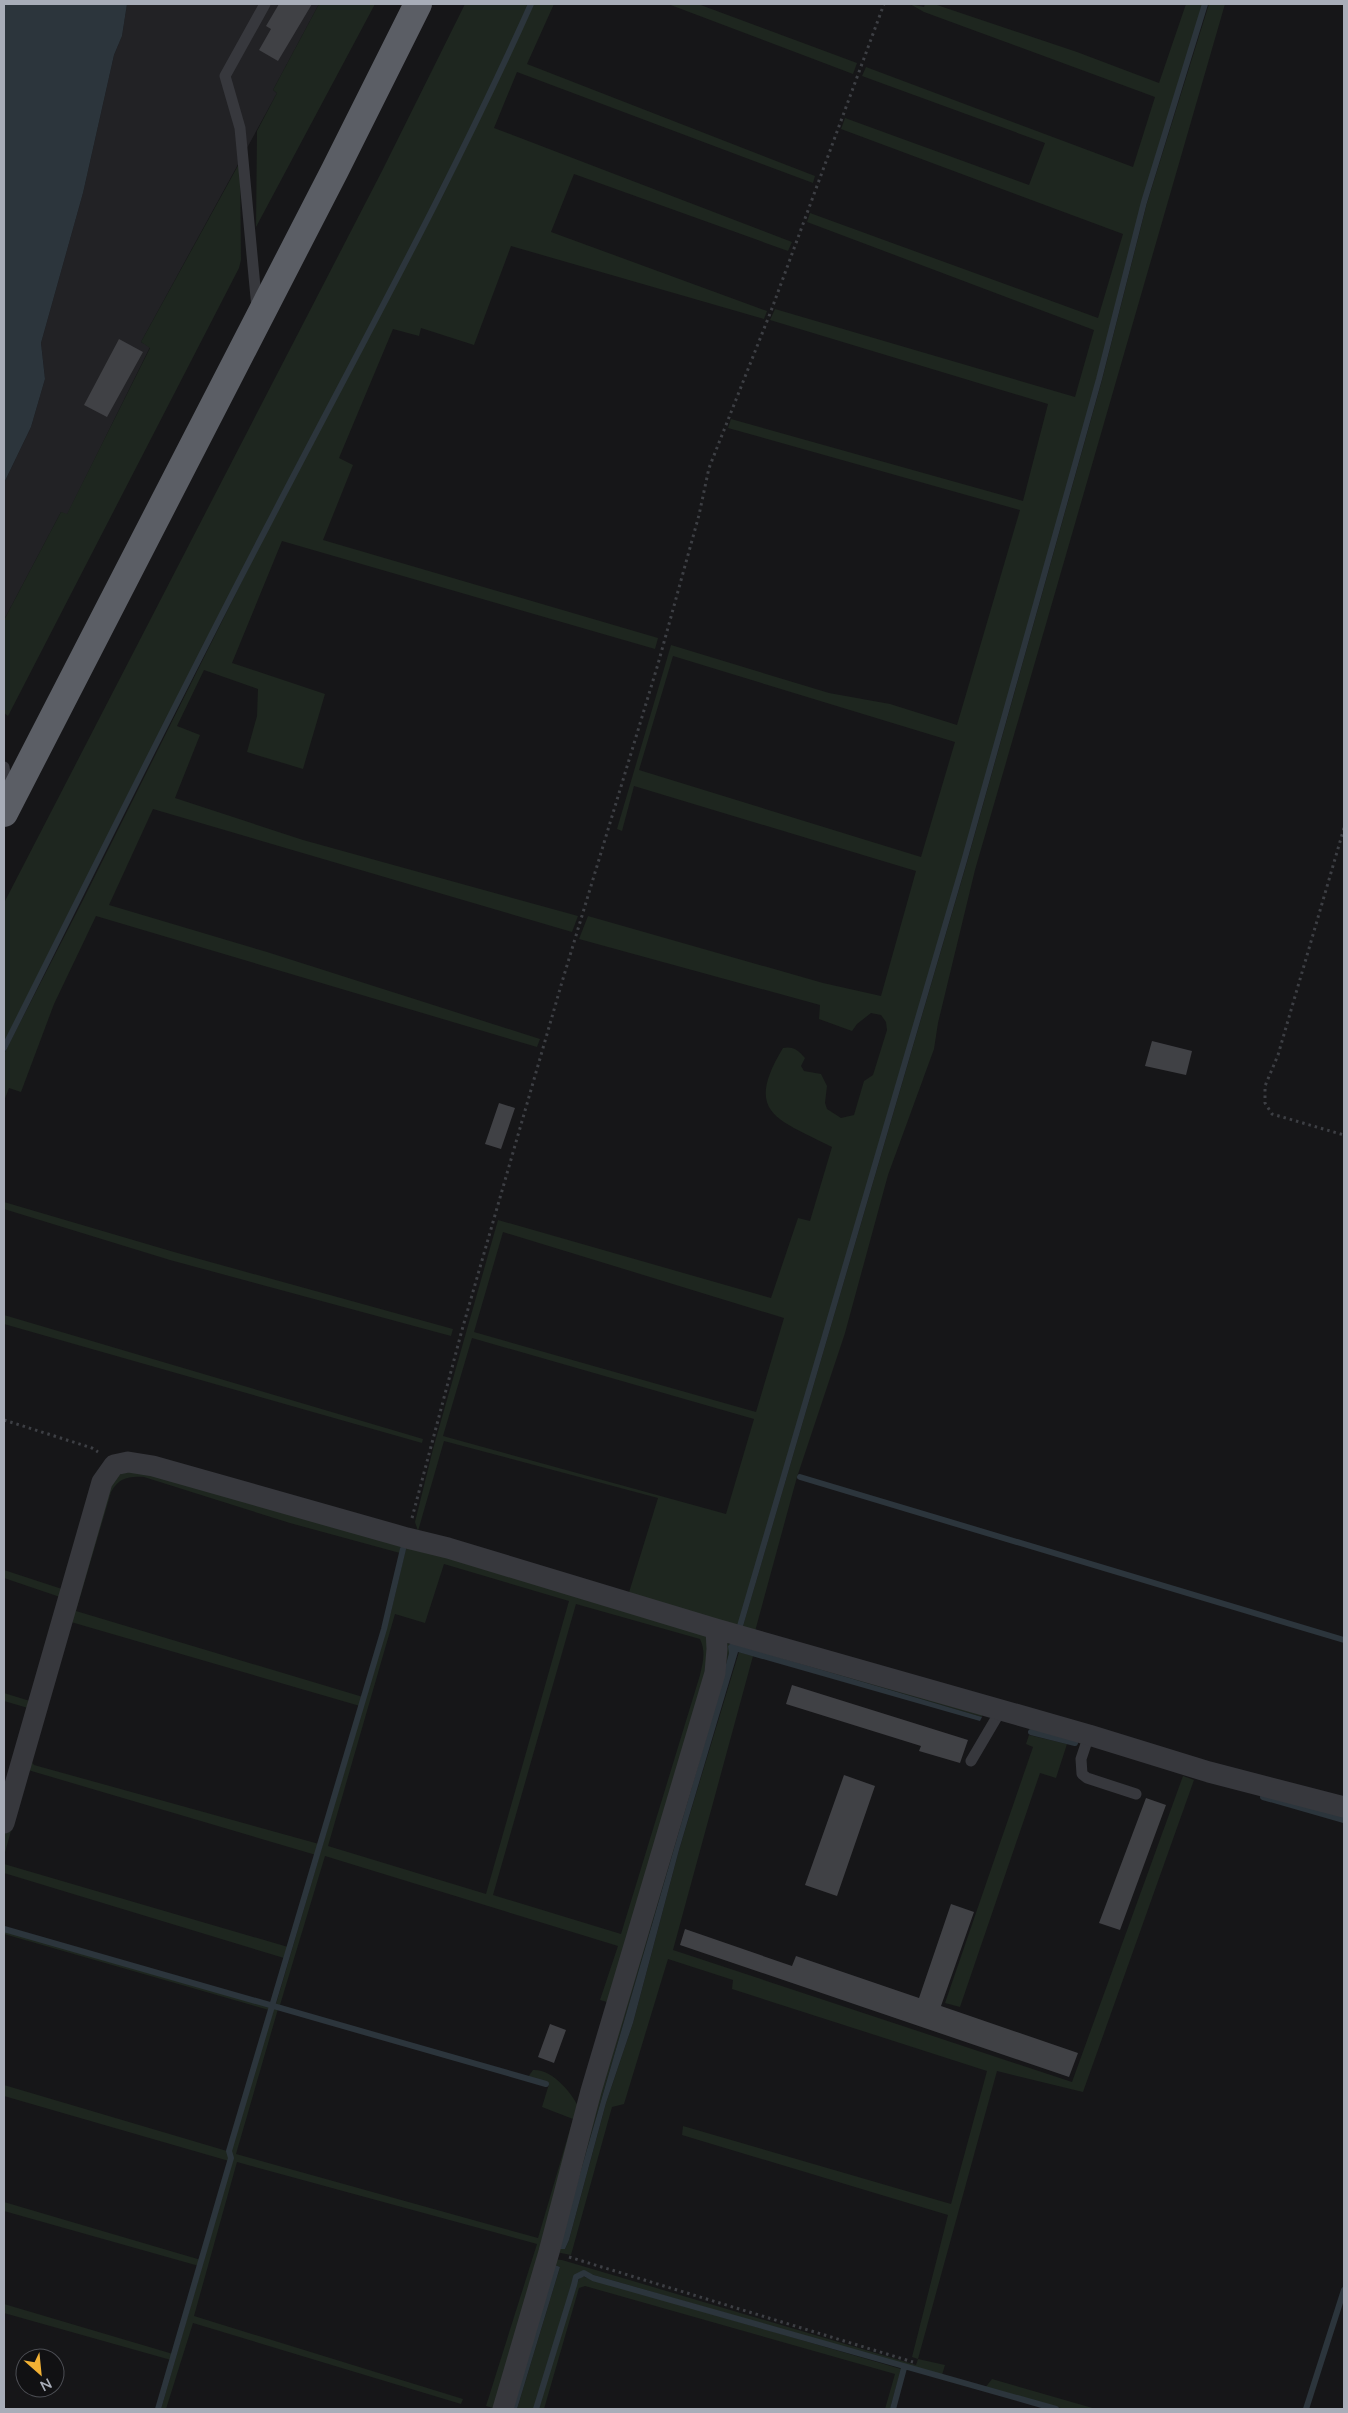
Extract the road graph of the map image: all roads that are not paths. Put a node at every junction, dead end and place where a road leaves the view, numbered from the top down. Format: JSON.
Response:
{"nodes":[{"id":1,"x":264,"y":4,"type":"edge"},
{"id":2,"x":418,"y":4,"type":"edge"},
{"id":3,"x":258,"y":318,"type":"junction"},
{"id":4,"x":4,"y":767,"type":"edge"},
{"id":5,"x":7,"y":807,"type":"edge"},
{"id":6,"x":716,"y":1629,"type":"junction"},
{"id":7,"x":1001,"y":1710,"type":"junction"},
{"id":8,"x":1089,"y":1736,"type":"junction"},
{"id":9,"x":971,"y":1761,"type":"dead end"},
{"id":10,"x":1136,"y":1794,"type":"dead end"},
{"id":11,"x":1344,"y":1807,"type":"edge"},
{"id":12,"x":4,"y":1824,"type":"edge"},
{"id":13,"x":502,"y":2409,"type":"edge"}],
"edges":[{"from":1,"to":3,"type":"lane"},
{"from":2,"to":3,"type":"highway"},
{"from":3,"to":5,"type":"highway"},
{"from":4,"to":5,"type":"lane"},
{"from":6,"to":7,"type":"street"},
{"from":6,"to":12,"type":"street"},
{"from":6,"to":13,"type":"street"},
{"from":7,"to":8,"type":"street"},
{"from":7,"to":9,"type":"lane"},
{"from":8,"to":10,"type":"lane"},
{"from":8,"to":11,"type":"street"}]}
